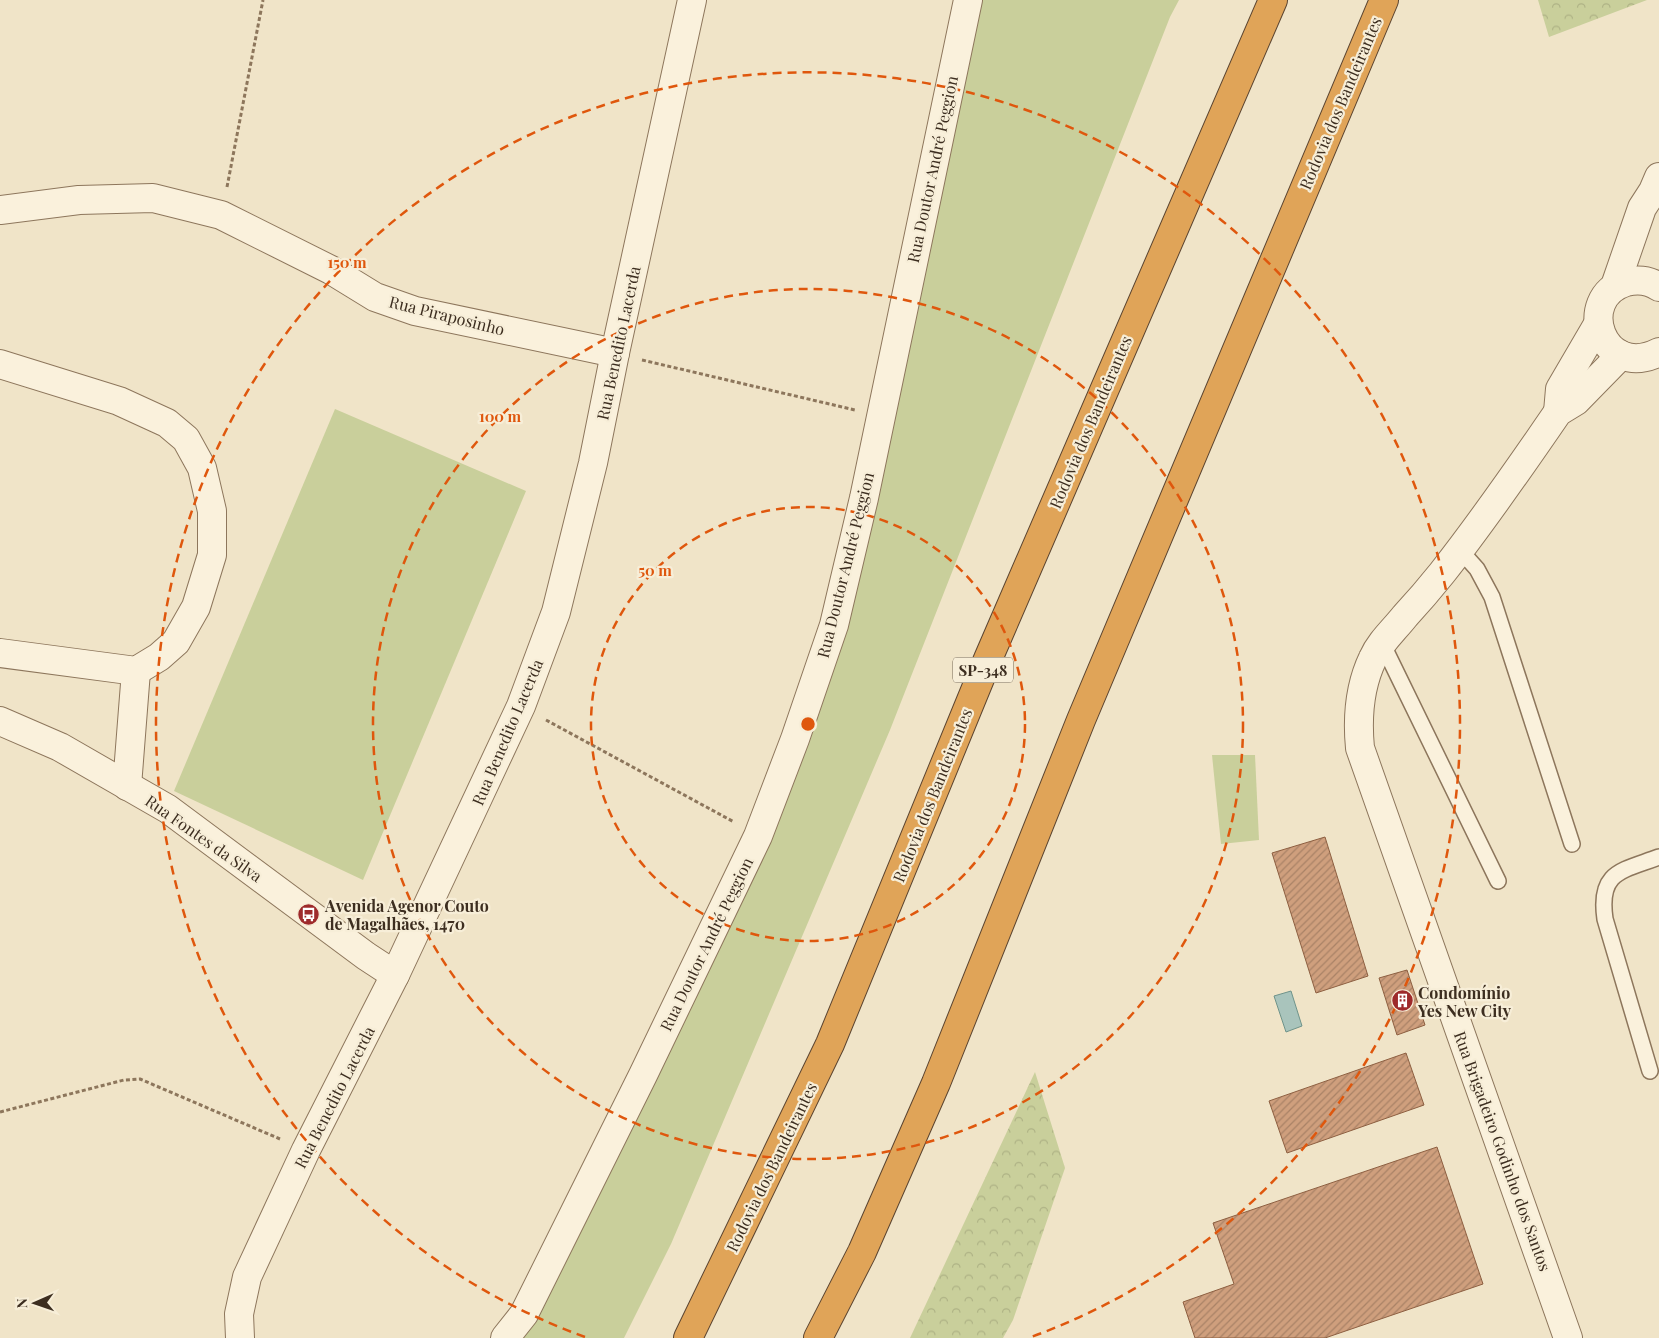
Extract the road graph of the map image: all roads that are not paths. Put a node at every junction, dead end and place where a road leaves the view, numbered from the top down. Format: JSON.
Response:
{"nodes":[{"id":1,"x":692,"y":0,"type":"edge"},
{"id":2,"x":968,"y":0,"type":"edge"},
{"id":3,"x":1273,"y":0,"type":"edge"},
{"id":4,"x":1384,"y":0,"type":"edge"},
{"id":5,"x":1657,"y":192,"type":"edge"},
{"id":6,"x":0,"y":210,"type":"edge"},
{"id":7,"x":1615,"y":286,"type":"junction"},
{"id":8,"x":1659,"y":287,"type":"edge"},
{"id":9,"x":1598,"y":324,"type":"junction"},
{"id":10,"x":615,"y":353,"type":"junction"},
{"id":11,"x":1621,"y":355,"type":"junction"},
{"id":12,"x":1655,"y":358,"type":"edge"},
{"id":13,"x":0,"y":364,"type":"edge"},
{"id":14,"x":1558,"y":412,"type":"junction"},
{"id":15,"x":1460,"y":550,"type":"junction"},
{"id":16,"x":1382,"y":643,"type":"junction"},
{"id":17,"x":0,"y":653,"type":"edge"},
{"id":18,"x":136,"y":671,"type":"junction"},
{"id":19,"x":0,"y":721,"type":"edge"},
{"id":20,"x":127,"y":786,"type":"junction"},
{"id":21,"x":1572,"y":844,"type":"dead end"},
{"id":22,"x":1659,"y":857,"type":"edge"},
{"id":23,"x":1498,"y":881,"type":"dead end"},
{"id":24,"x":395,"y":975,"type":"junction"},
{"id":25,"x":1650,"y":1071,"type":"dead end"},
{"id":26,"x":240,"y":1338,"type":"edge"},
{"id":27,"x":505,"y":1338,"type":"edge"},
{"id":28,"x":688,"y":1338,"type":"edge"},
{"id":29,"x":818,"y":1338,"type":"edge"},
{"id":30,"x":1568,"y":1338,"type":"edge"}],
"edges":[{"from":1,"to":10,"type":"street","name":"Rua Benedito Lacerda"},
{"from":2,"to":27,"type":"street","name":"Rua Doutor André Peggion"},
{"from":3,"to":28,"type":"highway","name":"Rodovia dos Bandeirantes","number":"SP-348"},
{"from":4,"to":29,"type":"highway","name":"Rodovia dos Bandeirantes"},
{"from":5,"to":7,"type":"street"},
{"from":6,"to":10,"type":"street","name":"Rua Piraposinho"},
{"from":7,"to":8,"type":"street"},
{"from":7,"to":9,"type":"street","name":"Rua Brigadeiro Godinho dos Santos"},
{"from":9,"to":11,"type":"street"},
{"from":9,"to":14,"type":"street","name":"Rua Brigadeiro Godinho dos Santos"},
{"from":10,"to":24,"type":"street","name":"Rua Benedito Lacerda"},
{"from":11,"to":12,"type":"street"},
{"from":11,"to":14,"type":"street","name":"Rua Brigadeiro Godinho dos Santos"},
{"from":13,"to":18,"type":"street"},
{"from":14,"to":15,"type":"street","name":"Rua Brigadeiro Godinho dos Santos"},
{"from":15,"to":16,"type":"street","name":"Rua Brigadeiro Godinho dos Santos"},
{"from":15,"to":21,"type":"lane"},
{"from":16,"to":23,"type":"lane"},
{"from":16,"to":30,"type":"street","name":"Rua Brigadeiro Godinho dos Santos"},
{"from":17,"to":18,"type":"street"},
{"from":18,"to":20,"type":"street"},
{"from":19,"to":20,"type":"street","name":"Rua Fontes da Silva"},
{"from":20,"to":24,"type":"street","name":"Rua Fontes da Silva"},
{"from":22,"to":25,"type":"lane"},
{"from":24,"to":26,"type":"street","name":"Rua Benedito Lacerda"}]}
